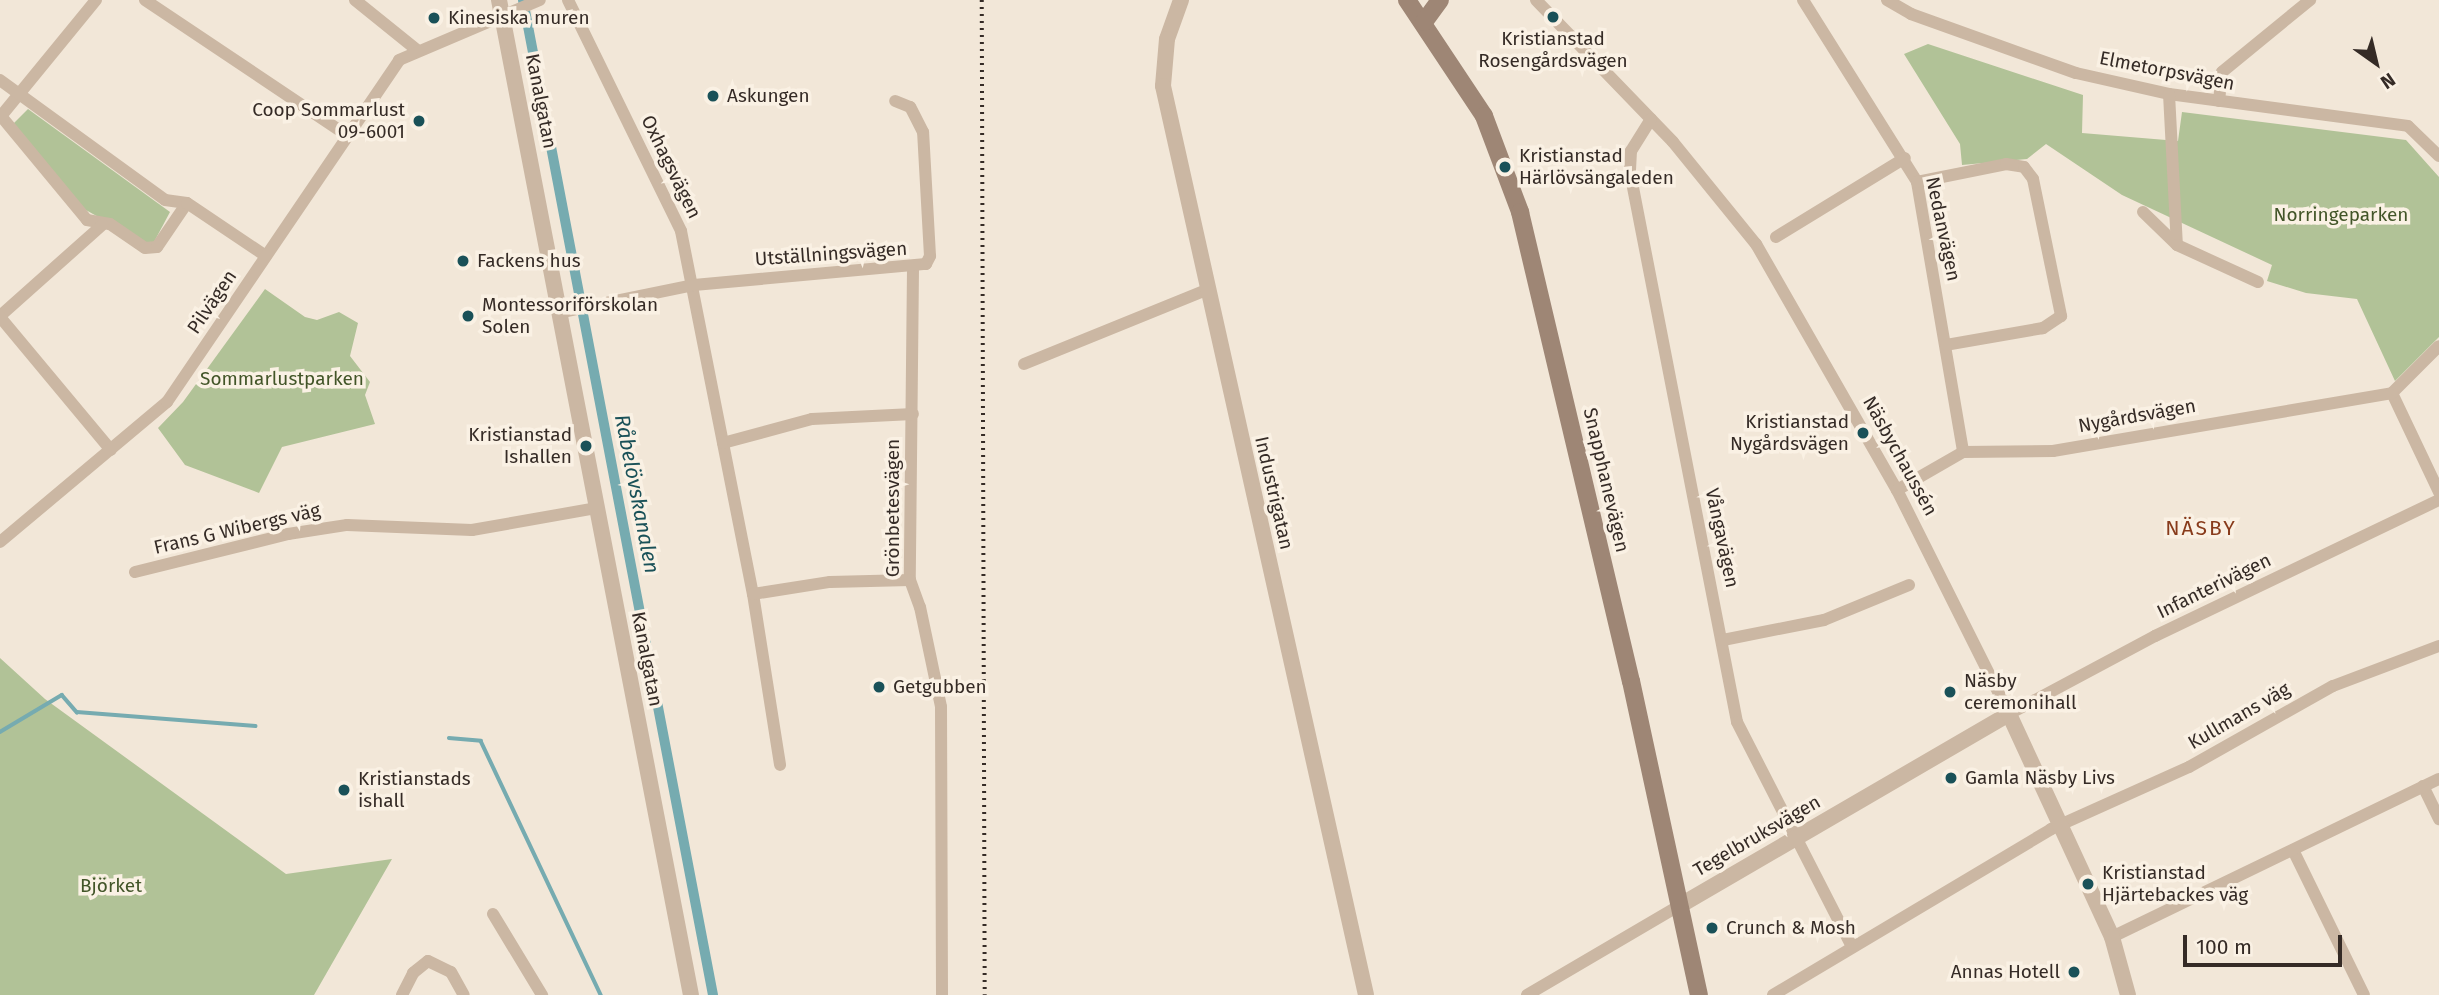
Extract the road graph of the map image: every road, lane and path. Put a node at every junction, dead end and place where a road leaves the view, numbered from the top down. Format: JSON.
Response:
{"nodes":[{"id":1,"x":96,"y":0,"type":"edge"},
{"id":2,"x":145,"y":0,"type":"edge"},
{"id":3,"x":355,"y":0,"type":"edge"},
{"id":4,"x":499,"y":0,"type":"edge"},
{"id":5,"x":568,"y":0,"type":"edge"},
{"id":6,"x":1181,"y":0,"type":"edge"},
{"id":7,"x":1440,"y":0,"type":"edge"},
{"id":8,"x":1536,"y":0,"type":"edge"},
{"id":9,"x":1803,"y":0,"type":"edge"},
{"id":10,"x":1887,"y":0,"type":"edge"},
{"id":11,"x":2310,"y":0,"type":"edge"},
{"id":12,"x":538,"y":1,"type":"edge"},
{"id":13,"x":1417,"y":7,"type":"edge"},
{"id":14,"x":503,"y":19,"type":"junction"},
{"id":15,"x":417,"y":50,"type":"junction"},
{"id":16,"x":0,"y":80,"type":"edge"},
{"id":17,"x":2169,"y":94,"type":"junction"},
{"id":18,"x":18,"y":95,"type":"junction"},
{"id":19,"x":895,"y":101,"type":"dead end"},
{"id":20,"x":2219,"y":101,"type":"junction"},
{"id":21,"x":1651,"y":119,"type":"junction"},
{"id":22,"x":347,"y":135,"type":"junction"},
{"id":23,"x":2439,"y":156,"type":"edge"},
{"id":24,"x":1905,"y":158,"type":"junction"},
{"id":25,"x":1917,"y":182,"type":"junction"},
{"id":26,"x":187,"y":203,"type":"junction"},
{"id":27,"x":2143,"y":212,"type":"dead end"},
{"id":28,"x":102,"y":225,"type":"junction"},
{"id":29,"x":1776,"y":237,"type":"dead end"},
{"id":30,"x":2177,"y":245,"type":"junction"},
{"id":31,"x":266,"y":256,"type":"junction"},
{"id":32,"x":913,"y":269,"type":"junction"},
{"id":33,"x":2258,"y":282,"type":"dead end"},
{"id":34,"x":694,"y":285,"type":"junction"},
{"id":35,"x":1206,"y":290,"type":"junction"},
{"id":36,"x":570,"y":310,"type":"junction"},
{"id":37,"x":0,"y":316,"type":"edge"},
{"id":38,"x":1946,"y":345,"type":"junction"},
{"id":39,"x":2439,"y":346,"type":"edge"},
{"id":40,"x":1024,"y":364,"type":"dead end"},
{"id":41,"x":2392,"y":393,"type":"junction"},
{"id":42,"x":913,"y":414,"type":"junction"},
{"id":43,"x":723,"y":443,"type":"junction"},
{"id":44,"x":111,"y":450,"type":"junction"},
{"id":45,"x":1963,"y":452,"type":"junction"},
{"id":46,"x":1897,"y":490,"type":"junction"},
{"id":47,"x":2439,"y":492,"type":"edge"},
{"id":48,"x":2439,"y":500,"type":"edge"},
{"id":49,"x":597,"y":508,"type":"junction"},
{"id":50,"x":0,"y":542,"type":"edge"},
{"id":51,"x":135,"y":572,"type":"dead end"},
{"id":52,"x":910,"y":580,"type":"junction"},
{"id":53,"x":1909,"y":585,"type":"dead end"},
{"id":54,"x":753,"y":594,"type":"junction"},
{"id":55,"x":1723,"y":640,"type":"junction"},
{"id":56,"x":2439,"y":646,"type":"edge"},
{"id":57,"x":2009,"y":714,"type":"junction"},
{"id":58,"x":780,"y":765,"type":"dead end"},
{"id":59,"x":2439,"y":779,"type":"edge"},
{"id":60,"x":2423,"y":786,"type":"junction"},
{"id":61,"x":2439,"y":819,"type":"edge"},
{"id":62,"x":2060,"y":824,"type":"junction"},
{"id":63,"x":1797,"y":838,"type":"junction"},
{"id":64,"x":2293,"y":850,"type":"junction"},
{"id":65,"x":1679,"y":906,"type":"junction"},
{"id":66,"x":493,"y":914,"type":"dead end"},
{"id":67,"x":2112,"y":937,"type":"junction"},
{"id":68,"x":1852,"y":947,"type":"junction"},
{"id":69,"x":402,"y":995,"type":"edge"},
{"id":70,"x":464,"y":995,"type":"edge"},
{"id":71,"x":542,"y":995,"type":"edge"},
{"id":72,"x":691,"y":995,"type":"edge"},
{"id":73,"x":942,"y":995,"type":"edge"},
{"id":74,"x":1366,"y":995,"type":"edge"},
{"id":75,"x":1527,"y":995,"type":"edge"},
{"id":76,"x":1699,"y":995,"type":"edge"},
{"id":77,"x":1773,"y":995,"type":"edge"},
{"id":78,"x":2128,"y":995,"type":"edge"},
{"id":79,"x":2364,"y":995,"type":"edge"}],
"edges":[{"from":1,"to":18,"type":"street"},
{"from":2,"to":22,"type":"street"},
{"from":3,"to":15,"type":"street"},
{"from":4,"to":14,"type":"street","name":"Kanalgatan"},
{"from":5,"to":34,"type":"street","name":"Oxhagsvägen"},
{"from":6,"to":35,"type":"street","name":"Industrigatan"},
{"from":7,"to":13,"type":"main road"},
{"from":8,"to":21,"type":"street","name":"Näsbychaussén"},
{"from":9,"to":24,"type":"street","name":"Nedanvägen"},
{"from":10,"to":17,"type":"street","name":"Elmetorpsvägen"},
{"from":11,"to":20,"type":"street"},
{"from":12,"to":14,"type":"street","name":"Pilvägen"},
{"from":13,"to":65,"type":"main road","name":"Snapphanevägen"},
{"from":14,"to":15,"type":"street","name":"Pilvägen"},
{"from":14,"to":36,"type":"street","name":"Kanalgatan"},
{"from":15,"to":22,"type":"street","name":"Pilvägen"},
{"from":16,"to":18,"type":"street"},
{"from":17,"to":20,"type":"street","name":"Elmetorpsvägen"},
{"from":17,"to":30,"type":"street"},
{"from":18,"to":26,"type":"street"},
{"from":18,"to":28,"type":"street"},
{"from":19,"to":32,"type":"street","name":"Utställningsvägen"},
{"from":20,"to":23,"type":"street","name":"Elmetorpsvägen"},
{"from":21,"to":46,"type":"street","name":"Näsbychaussén"},
{"from":21,"to":55,"type":"street","name":"Vångavägen"},
{"from":22,"to":31,"type":"street","name":"Pilvägen"},
{"from":24,"to":25,"type":"street","name":"Nedanvägen"},
{"from":24,"to":29,"type":"street"},
{"from":25,"to":38,"type":"street","name":"Nedanvägen"},
{"from":25,"to":38,"type":"street"},
{"from":26,"to":28,"type":"street"},
{"from":26,"to":31,"type":"street"},
{"from":27,"to":30,"type":"street"},
{"from":28,"to":37,"type":"street"},
{"from":30,"to":33,"type":"street"},
{"from":31,"to":44,"type":"street","name":"Pilvägen"},
{"from":32,"to":34,"type":"street","name":"Utställningsvägen"},
{"from":32,"to":42,"type":"street","name":"Grönbetesvägen"},
{"from":34,"to":36,"type":"street","name":"Utställningsvägen"},
{"from":34,"to":43,"type":"street","name":"Oxhagsvägen"},
{"from":35,"to":40,"type":"street"},
{"from":35,"to":74,"type":"street","name":"Industrigatan"},
{"from":36,"to":49,"type":"street","name":"Kanalgatan"},
{"from":37,"to":44,"type":"street"},
{"from":38,"to":45,"type":"street","name":"Nedanvägen"},
{"from":39,"to":41,"type":"street"},
{"from":41,"to":45,"type":"street","name":"Nygårdsvägen"},
{"from":41,"to":47,"type":"street"},
{"from":42,"to":43,"type":"street"},
{"from":42,"to":52,"type":"street","name":"Grönbetesvägen"},
{"from":43,"to":54,"type":"street","name":"Oxhagsvägen"},
{"from":44,"to":50,"type":"street","name":"Pilvägen"},
{"from":45,"to":46,"type":"street","name":"Nygårdsvägen"},
{"from":46,"to":57,"type":"street","name":"Näsbychaussén"},
{"from":48,"to":57,"type":"street","name":"Infanterivägen"},
{"from":49,"to":51,"type":"street","name":"Frans G Wibergs väg"},
{"from":49,"to":72,"type":"street","name":"Kanalgatan"},
{"from":52,"to":54,"type":"street"},
{"from":52,"to":73,"type":"street","name":"Grönbetesvägen"},
{"from":53,"to":55,"type":"street"},
{"from":54,"to":58,"type":"street","name":"Oxhagsvägen"},
{"from":55,"to":63,"type":"street","name":"Vångavägen"},
{"from":56,"to":62,"type":"street","name":"Kullmans väg"},
{"from":57,"to":62,"type":"street","name":"Näsbychaussén"},
{"from":57,"to":63,"type":"street","name":"Tegelbruksvägen"},
{"from":59,"to":60,"type":"street"},
{"from":60,"to":61,"type":"street"},
{"from":60,"to":64,"type":"street"},
{"from":62,"to":67,"type":"street","name":"Näsbychaussén"},
{"from":62,"to":68,"type":"street","name":"Kullmans väg"},
{"from":63,"to":65,"type":"street","name":"Tegelbruksvägen"},
{"from":63,"to":68,"type":"street","name":"Vångavägen"},
{"from":64,"to":67,"type":"street"},
{"from":64,"to":79,"type":"street"},
{"from":65,"to":75,"type":"street","name":"Tegelbruksvägen"},
{"from":65,"to":76,"type":"main road","name":"Snapphanevägen"},
{"from":66,"to":71,"type":"street"},
{"from":67,"to":78,"type":"street","name":"Näsbychaussén"},
{"from":68,"to":77,"type":"street","name":"Kullmans väg"},
{"from":69,"to":70,"type":"street"}]}
